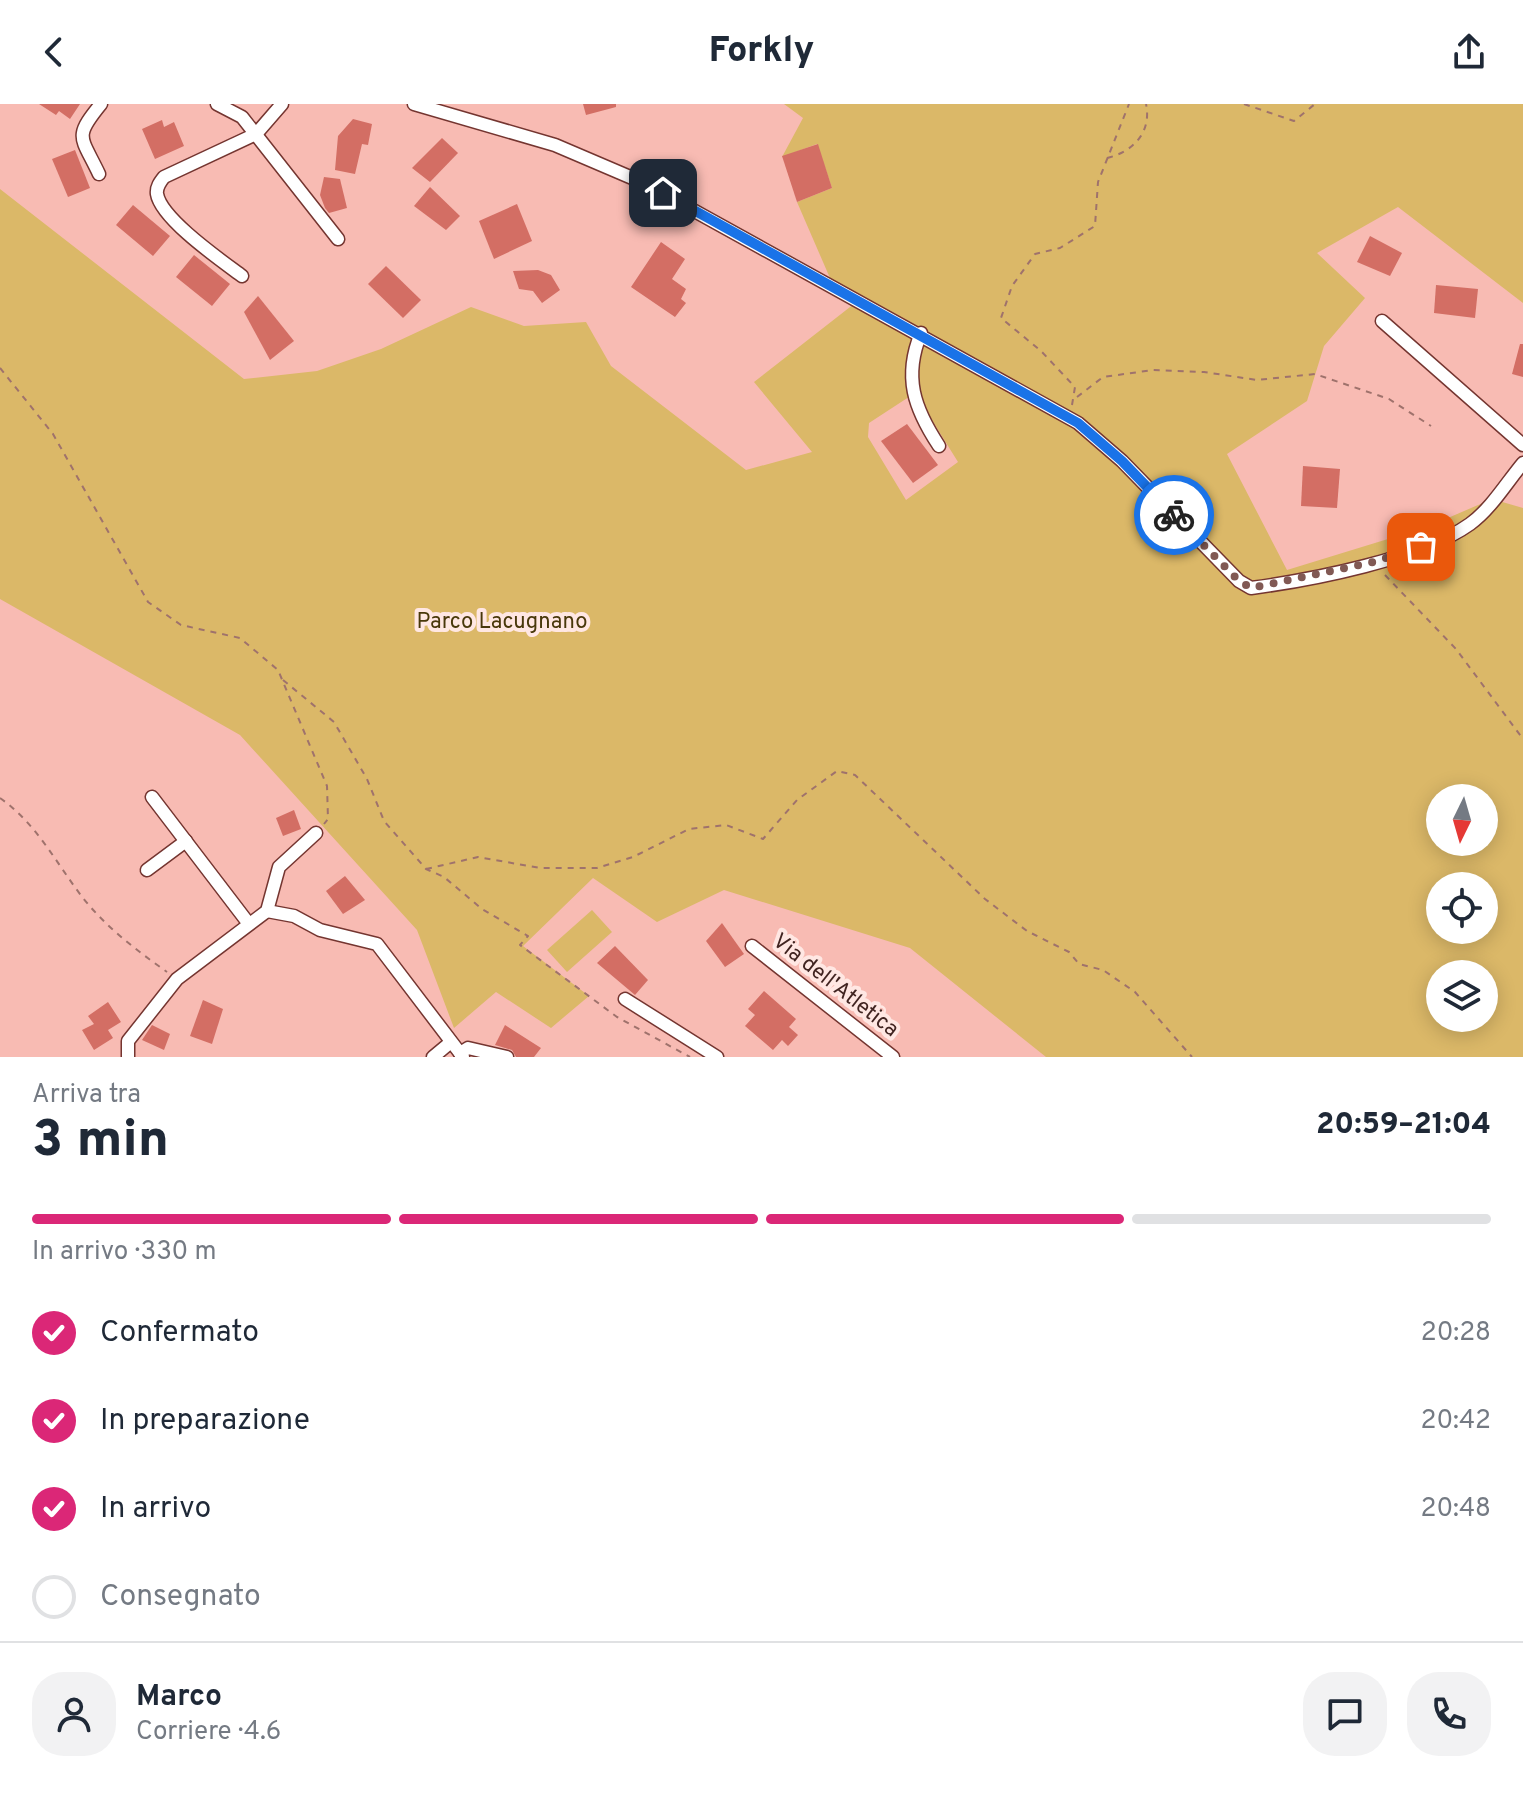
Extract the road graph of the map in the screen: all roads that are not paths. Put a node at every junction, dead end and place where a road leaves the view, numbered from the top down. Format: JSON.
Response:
{"nodes":[{"id":1,"x":101,"y":104,"type":"edge"},
{"id":2,"x":217,"y":104,"type":"edge"},
{"id":3,"x":282,"y":104,"type":"edge"},
{"id":4,"x":414,"y":104,"type":"edge"},
{"id":5,"x":256,"y":134,"type":"junction"},
{"id":6,"x":99,"y":174,"type":"dead end"},
{"id":7,"x":338,"y":239,"type":"dead end"},
{"id":8,"x":242,"y":276,"type":"dead end"},
{"id":9,"x":1382,"y":321,"type":"dead end"},
{"id":10,"x":921,"y":333,"type":"junction"},
{"id":11,"x":1523,"y":445,"type":"edge"},
{"id":12,"x":939,"y":446,"type":"dead end"},
{"id":13,"x":1523,"y":463,"type":"edge"},
{"id":14,"x":152,"y":797,"type":"dead end"},
{"id":15,"x":316,"y":833,"type":"road end"},
{"id":16,"x":186,"y":841,"type":"junction"},
{"id":17,"x":147,"y":870,"type":"dead end"},
{"id":18,"x":267,"y":911,"type":"junction"},
{"id":19,"x":249,"y":924,"type":"junction"},
{"id":20,"x":752,"y":946,"type":"dead end"},
{"id":21,"x":625,"y":999,"type":"dead end"},
{"id":22,"x":451,"y":1042,"type":"junction"},
{"id":23,"x":462,"y":1055,"type":"edge"},
{"id":24,"x":124,"y":1056,"type":"edge"},
{"id":25,"x":433,"y":1057,"type":"edge"},
{"id":26,"x":507,"y":1057,"type":"edge"},
{"id":27,"x":717,"y":1057,"type":"edge"},
{"id":28,"x":893,"y":1057,"type":"edge"}],
"edges":[{"from":1,"to":6,"type":"street"},
{"from":2,"to":5,"type":"street"},
{"from":3,"to":5,"type":"street"},
{"from":4,"to":10,"type":"street"},
{"from":5,"to":7,"type":"street"},
{"from":5,"to":8,"type":"street"},
{"from":9,"to":11,"type":"street"},
{"from":10,"to":12,"type":"street"},
{"from":10,"to":13,"type":"street"},
{"from":14,"to":16,"type":"street"},
{"from":15,"to":18,"type":"street"},
{"from":16,"to":17,"type":"street"},
{"from":16,"to":19,"type":"street"},
{"from":18,"to":19,"type":"street"},
{"from":18,"to":22,"type":"street"},
{"from":19,"to":24,"type":"street"},
{"from":20,"to":28,"type":"street","name":"Via dell'Atletica"},
{"from":21,"to":27,"type":"street"},
{"from":22,"to":23,"type":"street"},
{"from":22,"to":25,"type":"street"},
{"from":23,"to":26,"type":"street"}]}
